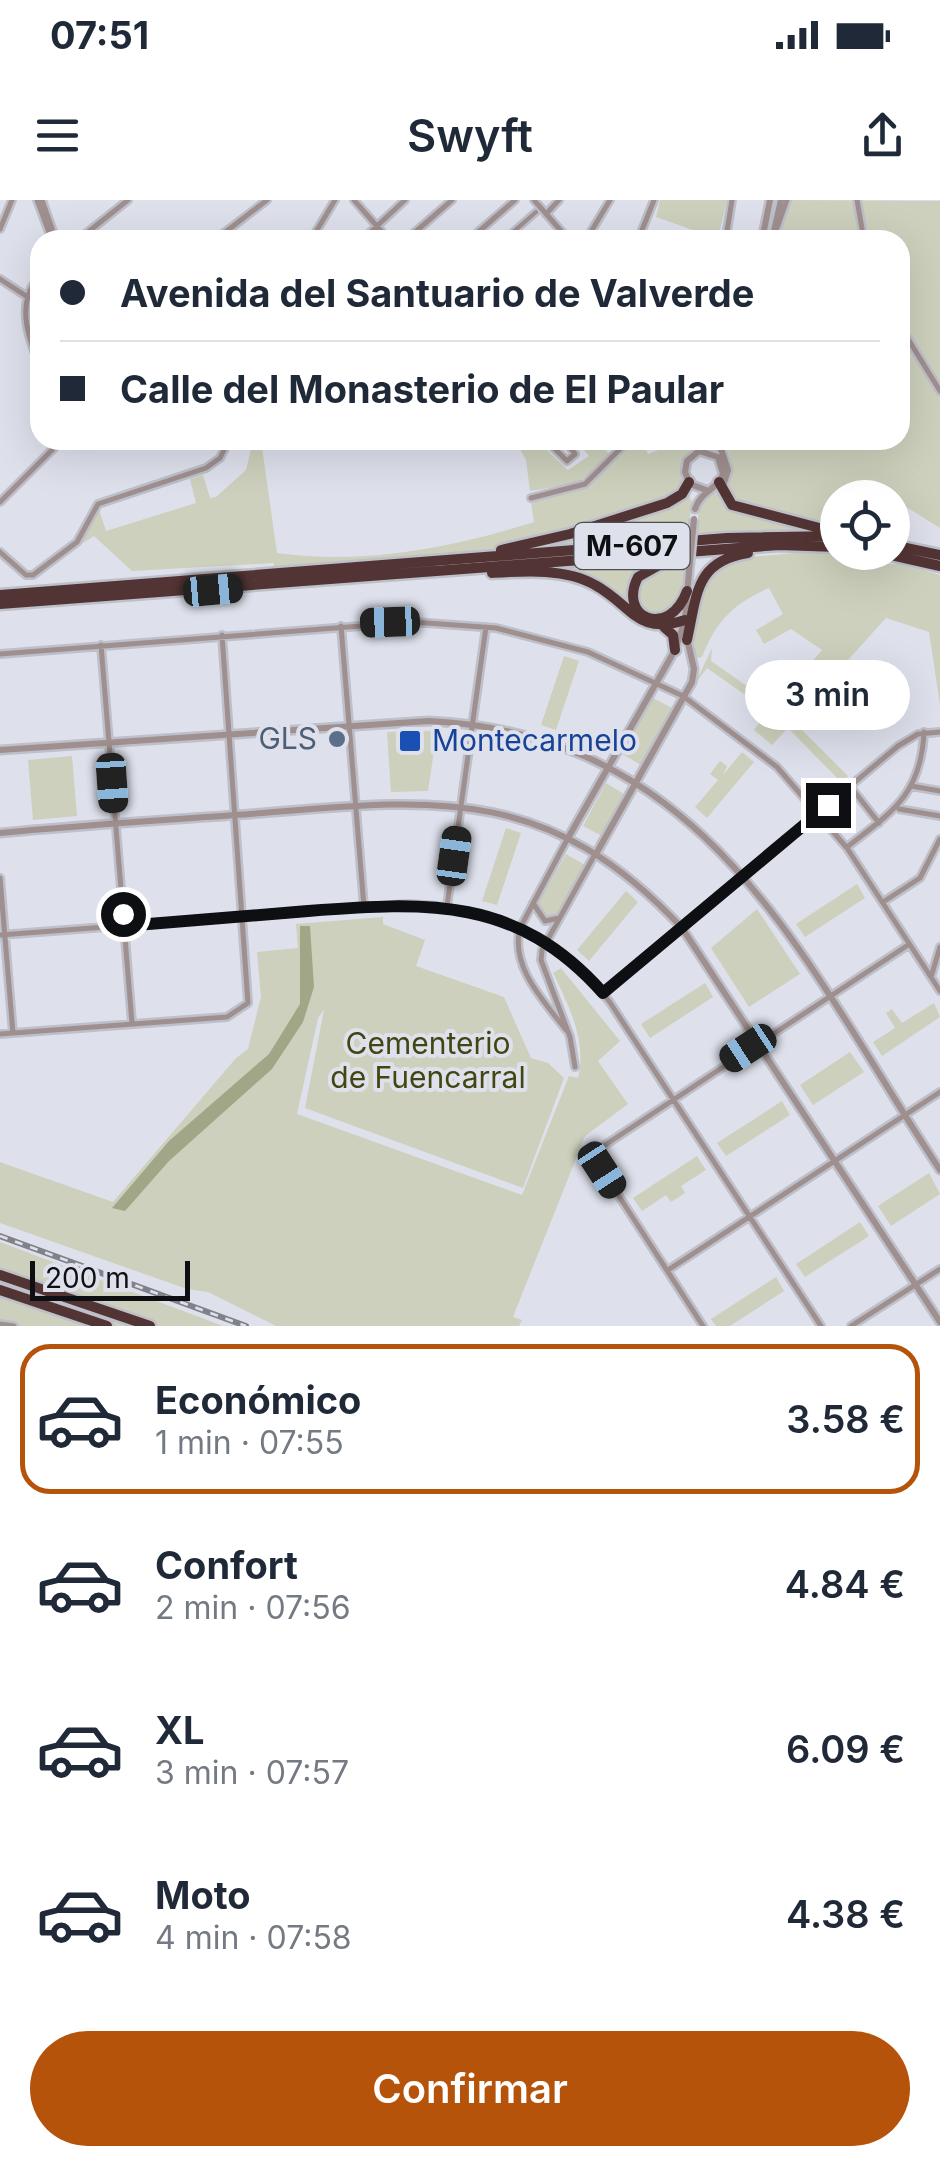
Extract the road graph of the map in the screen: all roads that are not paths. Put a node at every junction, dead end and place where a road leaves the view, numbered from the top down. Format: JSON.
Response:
{"nodes":[{"id":1,"x":12,"y":200,"type":"edge"},
{"id":2,"x":40,"y":200,"type":"edge"},
{"id":3,"x":128,"y":200,"type":"edge"},
{"id":4,"x":267,"y":200,"type":"edge"},
{"id":5,"x":335,"y":200,"type":"edge"},
{"id":6,"x":354,"y":200,"type":"edge"},
{"id":7,"x":404,"y":200,"type":"edge"},
{"id":8,"x":515,"y":200,"type":"edge"},
{"id":9,"x":534,"y":200,"type":"edge"},
{"id":10,"x":559,"y":200,"type":"edge"},
{"id":11,"x":610,"y":200,"type":"edge"},
{"id":12,"x":654,"y":200,"type":"edge"},
{"id":13,"x":732,"y":200,"type":"edge"},
{"id":14,"x":770,"y":200,"type":"edge"},
{"id":15,"x":784,"y":200,"type":"edge"},
{"id":16,"x":858,"y":200,"type":"edge"},
{"id":17,"x":447,"y":202,"type":"edge"},
{"id":18,"x":454,"y":211,"type":"dead end"},
{"id":19,"x":536,"y":212,"type":"dead end"},
{"id":20,"x":546,"y":214,"type":"junction"},
{"id":21,"x":376,"y":225,"type":"junction"},
{"id":22,"x":0,"y":229,"type":"edge"},
{"id":23,"x":50,"y":230,"type":"edge"},
{"id":24,"x":91,"y":230,"type":"edge"},
{"id":25,"x":228,"y":230,"type":"edge"},
{"id":26,"x":318,"y":230,"type":"edge"},
{"id":27,"x":371,"y":230,"type":"edge"},
{"id":28,"x":380,"y":230,"type":"edge"},
{"id":29,"x":417,"y":230,"type":"edge"},
{"id":30,"x":482,"y":230,"type":"edge"},
{"id":31,"x":515,"y":230,"type":"edge"},
{"id":32,"x":560,"y":230,"type":"edge"},
{"id":33,"x":592,"y":230,"type":"edge"},
{"id":34,"x":642,"y":230,"type":"edge"},
{"id":35,"x":726,"y":230,"type":"edge"},
{"id":36,"x":764,"y":230,"type":"edge"},
{"id":37,"x":775,"y":230,"type":"edge"},
{"id":38,"x":862,"y":230,"type":"edge"},
{"id":39,"x":0,"y":278,"type":"edge"},
{"id":40,"x":30,"y":290,"type":"edge"},
{"id":41,"x":26,"y":296,"type":"junction"},
{"id":42,"x":30,"y":339,"type":"edge"},
{"id":43,"x":910,"y":342,"type":"edge"},
{"id":44,"x":940,"y":390,"type":"edge"},
{"id":45,"x":52,"y":450,"type":"edge"},
{"id":46,"x":224,"y":450,"type":"edge"},
{"id":47,"x":556,"y":450,"type":"edge"},
{"id":48,"x":573,"y":450,"type":"edge"},
{"id":49,"x":619,"y":450,"type":"edge"},
{"id":50,"x":718,"y":450,"type":"edge"},
{"id":51,"x":720,"y":450,"type":"edge"},
{"id":52,"x":704,"y":451,"type":"joint"},
{"id":53,"x":718,"y":457,"type":"junction"},
{"id":54,"x":689,"y":483,"type":"junction"},
{"id":55,"x":720,"y":487,"type":"junction"},
{"id":56,"x":706,"y":490,"type":"junction"},
{"id":57,"x":531,"y":498,"type":"dead end"},
{"id":58,"x":0,"y":502,"type":"edge"},
{"id":59,"x":695,"y":509,"type":"junction"},
{"id":60,"x":820,"y":529,"type":"edge"},
{"id":61,"x":820,"y":534,"type":"edge"},
{"id":62,"x":803,"y":544,"type":"junction"},
{"id":63,"x":820,"y":545,"type":"edge"},
{"id":64,"x":910,"y":548,"type":"edge"},
{"id":65,"x":722,"y":549,"type":"junction"},
{"id":66,"x":0,"y":552,"type":"edge"},
{"id":67,"x":940,"y":555,"type":"edge"},
{"id":68,"x":910,"y":559,"type":"edge"},
{"id":69,"x":426,"y":561,"type":"junction"},
{"id":70,"x":940,"y":566,"type":"edge"},
{"id":71,"x":371,"y":577,"type":"junction"},
{"id":72,"x":687,"y":591,"type":"junction"},
{"id":73,"x":0,"y":595,"type":"edge"},
{"id":74,"x":0,"y":607,"type":"edge"},
{"id":75,"x":685,"y":620,"type":"junction"},
{"id":76,"x":341,"y":625,"type":"junction"},
{"id":77,"x":486,"y":627,"type":"junction"},
{"id":78,"x":664,"y":627,"type":"junction"},
{"id":79,"x":222,"y":634,"type":"junction"},
{"id":80,"x":687,"y":640,"type":"junction"},
{"id":81,"x":101,"y":645,"type":"junction"},
{"id":82,"x":675,"y":650,"type":"junction"},
{"id":83,"x":2,"y":654,"type":"edge"},
{"id":84,"x":657,"y":682,"type":"junction"},
{"id":85,"x":684,"y":696,"type":"junction"},
{"id":86,"x":473,"y":722,"type":"junction"},
{"id":87,"x":349,"y":724,"type":"junction"},
{"id":88,"x":229,"y":732,"type":"junction"},
{"id":89,"x":924,"y":732,"type":"junction"},
{"id":90,"x":940,"y":732,"type":"edge"},
{"id":91,"x":108,"y":742,"type":"junction"},
{"id":92,"x":0,"y":750,"type":"edge"},
{"id":93,"x":608,"y":766,"type":"junction"},
{"id":94,"x":636,"y":782,"type":"junction"},
{"id":95,"x":850,"y":786,"type":"junction"},
{"id":96,"x":911,"y":786,"type":"junction"},
{"id":97,"x":940,"y":791,"type":"edge"},
{"id":98,"x":355,"y":804,"type":"junction"},
{"id":99,"x":461,"y":805,"type":"junction"},
{"id":100,"x":897,"y":809,"type":"junction"},
{"id":101,"x":820,"y":812,"type":"junction"},
{"id":102,"x":237,"y":814,"type":"junction"},
{"id":103,"x":940,"y":816,"type":"edge"},
{"id":104,"x":879,"y":823,"type":"junction"},
{"id":105,"x":115,"y":824,"type":"junction"},
{"id":106,"x":0,"y":833,"type":"edge"},
{"id":107,"x":568,"y":838,"type":"junction"},
{"id":108,"x":940,"y":839,"type":"edge"},
{"id":109,"x":846,"y":848,"type":"junction"},
{"id":110,"x":937,"y":853,"type":"edge"},
{"id":111,"x":596,"y":854,"type":"junction"},
{"id":112,"x":744,"y":875,"type":"junction"},
{"id":113,"x":0,"y":878,"type":"edge"},
{"id":114,"x":883,"y":902,"type":"junction"},
{"id":115,"x":533,"y":903,"type":"junction"},
{"id":116,"x":364,"y":906,"type":"junction"},
{"id":117,"x":447,"y":906,"type":"junction"},
{"id":118,"x":245,"y":917,"type":"junction"},
{"id":119,"x":560,"y":917,"type":"junction"},
{"id":120,"x":124,"y":926,"type":"junction"},
{"id":121,"x":520,"y":928,"type":"junction"},
{"id":122,"x":682,"y":928,"type":"junction"},
{"id":123,"x":2,"y":935,"type":"edge"},
{"id":124,"x":545,"y":943,"type":"junction"},
{"id":125,"x":909,"y":944,"type":"junction"},
{"id":126,"x":940,"y":947,"type":"edge"},
{"id":127,"x":931,"y":977,"type":"junction"},
{"id":128,"x":940,"y":990,"type":"edge"},
{"id":129,"x":603,"y":993,"type":"junction"},
{"id":130,"x":828,"y":996,"type":"junction"},
{"id":131,"x":132,"y":1023,"type":"junction"},
{"id":132,"x":13,"y":1032,"type":"junction"},
{"id":133,"x":0,"y":1034,"type":"edge"},
{"id":134,"x":570,"y":1037,"type":"junction"},
{"id":135,"x":759,"y":1041,"type":"junction"},
{"id":136,"x":574,"y":1067,"type":"dead end"},
{"id":137,"x":940,"y":1092,"type":"edge"},
{"id":138,"x":673,"y":1097,"type":"junction"},
{"id":139,"x":904,"y":1116,"type":"junction"},
{"id":140,"x":836,"y":1160,"type":"junction"},
{"id":141,"x":940,"y":1170,"type":"edge"},
{"id":142,"x":750,"y":1216,"type":"junction"},
{"id":143,"x":940,"y":1269,"type":"edge"},
{"id":144,"x":668,"y":1270,"type":"junction"},
{"id":145,"x":0,"y":1275,"type":"edge"},
{"id":146,"x":916,"y":1285,"type":"junction"},
{"id":147,"x":0,"y":1290,"type":"edge"},
{"id":148,"x":940,"y":1322,"type":"edge"},
{"id":149,"x":0,"y":1324,"type":"edge"},
{"id":150,"x":14,"y":1326,"type":"edge"},
{"id":151,"x":107,"y":1326,"type":"edge"},
{"id":152,"x":150,"y":1326,"type":"edge"},
{"id":153,"x":703,"y":1326,"type":"edge"},
{"id":154,"x":821,"y":1326,"type":"edge"},
{"id":155,"x":851,"y":1326,"type":"edge"}],
"edges":[{"from":1,"to":22,"type":"street"},
{"from":2,"to":23,"type":"street"},
{"from":3,"to":24,"type":"street"},
{"from":4,"to":25,"type":"street"},
{"from":5,"to":26,"type":"street"},
{"from":6,"to":21,"type":"street"},
{"from":7,"to":21,"type":"street"},
{"from":8,"to":30,"type":"street"},
{"from":9,"to":20,"type":"street"},
{"from":10,"to":20,"type":"street"},
{"from":11,"to":33,"type":"street"},
{"from":12,"to":34,"type":"street"},
{"from":13,"to":35,"type":"street"},
{"from":14,"to":36,"type":"street"},
{"from":15,"to":37,"type":"street"},
{"from":16,"to":38,"type":"street"},
{"from":17,"to":18,"type":"street"},
{"from":17,"to":29,"type":"street"},
{"from":19,"to":31,"type":"street"},
{"from":20,"to":32,"type":"street"},
{"from":21,"to":27,"type":"street"},
{"from":21,"to":28,"type":"street"},
{"from":39,"to":41,"type":"street"},
{"from":40,"to":41,"type":"street"},
{"from":41,"to":42,"type":"street"},
{"from":43,"to":44,"type":"street"},
{"from":45,"to":58,"type":"street"},
{"from":46,"to":66,"type":"street"},
{"from":47,"to":48,"type":"street"},
{"from":49,"to":57,"type":"street"},
{"from":50,"to":53,"type":"street"},
{"from":51,"to":55,"type":"street"},
{"from":52,"to":53,"type":"street"},
{"from":52,"to":54,"type":"street"},
{"from":53,"to":55,"type":"street"},
{"from":54,"to":56,"type":"street"},
{"from":54,"to":59,"type":"street"},
{"from":54,"to":69,"type":"highway"},
{"from":55,"to":56,"type":"street"},
{"from":55,"to":60,"type":"highway"},
{"from":56,"to":59,"type":"street"},
{"from":59,"to":72,"type":"street","bridge":true},
{"from":61,"to":69,"type":"highway","number":"M-607"},
{"from":62,"to":63,"type":"highway","number":"M-607"},
{"from":62,"to":65,"type":"highway","number":"M-607"},
{"from":62,"to":80,"type":"highway"},
{"from":64,"to":67,"type":"highway"},
{"from":65,"to":71,"type":"highway","number":"M-607"},
{"from":65,"to":72,"type":"highway"},
{"from":68,"to":70,"type":"highway"},
{"from":69,"to":73,"type":"highway","number":"M-607"},
{"from":71,"to":74,"type":"highway","number":"M-607"},
{"from":71,"to":78,"type":"highway"},
{"from":72,"to":75,"type":"street"},
{"from":75,"to":78,"type":"highway"},
{"from":75,"to":80,"type":"street"},
{"from":75,"to":82,"type":"street"},
{"from":76,"to":77,"type":"street"},
{"from":76,"to":79,"type":"street"},
{"from":76,"to":87,"type":"street"},
{"from":77,"to":84,"type":"street"},
{"from":77,"to":86,"type":"street"},
{"from":78,"to":82,"type":"highway"},
{"from":79,"to":81,"type":"street"},
{"from":79,"to":88,"type":"street"},
{"from":80,"to":85,"type":"street"},
{"from":81,"to":83,"type":"street"},
{"from":81,"to":91,"type":"street"},
{"from":82,"to":84,"type":"street"},
{"from":84,"to":85,"type":"street"},
{"from":84,"to":93,"type":"street"},
{"from":85,"to":94,"type":"street"},
{"from":85,"to":101,"type":"street"},
{"from":86,"to":87,"type":"street"},
{"from":86,"to":93,"type":"street"},
{"from":86,"to":99,"type":"street"},
{"from":87,"to":88,"type":"street"},
{"from":87,"to":98,"type":"street"},
{"from":88,"to":91,"type":"street"},
{"from":88,"to":102,"type":"street"},
{"from":89,"to":90,"type":"street"},
{"from":89,"to":95,"type":"street"},
{"from":89,"to":96,"type":"street"},
{"from":91,"to":92,"type":"street"},
{"from":91,"to":105,"type":"street"},
{"from":93,"to":94,"type":"street"},
{"from":93,"to":107,"type":"street"},
{"from":94,"to":111,"type":"street"},
{"from":94,"to":112,"type":"street"},
{"from":95,"to":101,"type":"street"},
{"from":95,"to":104,"type":"street"},
{"from":96,"to":97,"type":"street"},
{"from":96,"to":100,"type":"street"},
{"from":98,"to":99,"type":"street"},
{"from":98,"to":102,"type":"street"},
{"from":98,"to":116,"type":"street"},
{"from":99,"to":107,"type":"street"},
{"from":99,"to":117,"type":"street"},
{"from":100,"to":103,"type":"street"},
{"from":100,"to":104,"type":"street"},
{"from":101,"to":109,"type":"street"},
{"from":101,"to":112,"type":"street"},
{"from":102,"to":105,"type":"street"},
{"from":102,"to":118,"type":"street"},
{"from":104,"to":109,"type":"street"},
{"from":105,"to":106,"type":"street"},
{"from":105,"to":120,"type":"street"},
{"from":107,"to":111,"type":"street"},
{"from":107,"to":115,"type":"street"},
{"from":108,"to":110,"type":"street"},
{"from":109,"to":114,"type":"street"},
{"from":110,"to":114,"type":"street"},
{"from":111,"to":119,"type":"street"},
{"from":111,"to":122,"type":"street"},
{"from":112,"to":122,"type":"street"},
{"from":112,"to":130,"type":"street"},
{"from":113,"to":123,"type":"street"},
{"from":114,"to":125,"type":"street"},
{"from":115,"to":119,"type":"street"},
{"from":115,"to":121,"type":"street"},
{"from":116,"to":117,"type":"street"},
{"from":116,"to":118,"type":"street"},
{"from":117,"to":121,"type":"street"},
{"from":118,"to":120,"type":"street"},
{"from":118,"to":131,"type":"street"},
{"from":119,"to":124,"type":"street"},
{"from":120,"to":123,"type":"street"},
{"from":120,"to":131,"type":"street"},
{"from":121,"to":124,"type":"street"},
{"from":121,"to":134,"type":"street"},
{"from":122,"to":129,"type":"street"},
{"from":122,"to":135,"type":"street"},
{"from":123,"to":132,"type":"street"},
{"from":124,"to":129,"type":"street"},
{"from":124,"to":134,"type":"street"},
{"from":125,"to":127,"type":"street"},
{"from":125,"to":130,"type":"street"},
{"from":126,"to":127,"type":"street"},
{"from":127,"to":128,"type":"street"},
{"from":129,"to":138,"type":"street"},
{"from":130,"to":135,"type":"street"},
{"from":130,"to":139,"type":"street"},
{"from":131,"to":132,"type":"street"},
{"from":132,"to":133,"type":"street"},
{"from":134,"to":136,"type":"street"},
{"from":135,"to":138,"type":"street"},
{"from":135,"to":140,"type":"street"},
{"from":137,"to":139,"type":"street"},
{"from":138,"to":142,"type":"street"},
{"from":138,"to":144,"type":"street"},
{"from":139,"to":140,"type":"street"},
{"from":139,"to":141,"type":"street"},
{"from":140,"to":142,"type":"street"},
{"from":140,"to":146,"type":"street"},
{"from":142,"to":144,"type":"street"},
{"from":142,"to":154,"type":"street"},
{"from":143,"to":146,"type":"street"},
{"from":144,"to":153,"type":"street"},
{"from":145,"to":152,"type":"highway"},
{"from":146,"to":148,"type":"street"},
{"from":146,"to":155,"type":"street"},
{"from":147,"to":151,"type":"highway"},
{"from":149,"to":150,"type":"street"}]}
